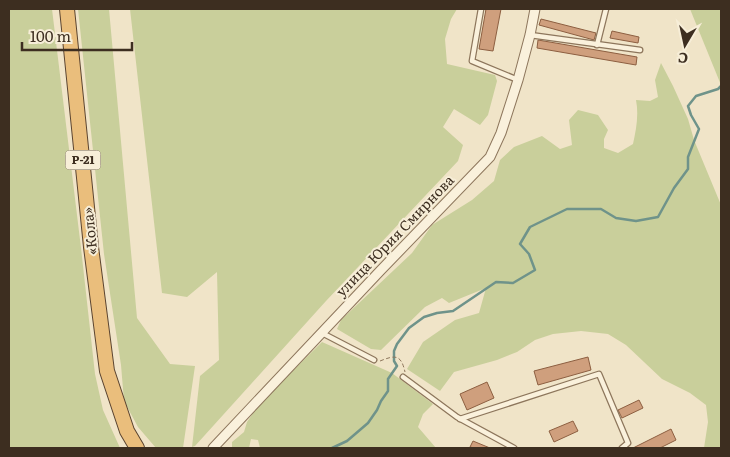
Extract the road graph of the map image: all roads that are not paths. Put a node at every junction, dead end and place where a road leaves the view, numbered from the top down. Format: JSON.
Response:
{"nodes":[{"id":1,"x":67,"y":9,"type":"edge"},
{"id":2,"x":481,"y":9,"type":"edge"},
{"id":3,"x":535,"y":9,"type":"edge"},
{"id":4,"x":606,"y":9,"type":"edge"},
{"id":5,"x":530,"y":35,"type":"junction"},
{"id":6,"x":597,"y":45,"type":"junction"},
{"id":7,"x":640,"y":50,"type":"dead end"},
{"id":8,"x":518,"y":80,"type":"junction"},
{"id":9,"x":322,"y":333,"type":"junction"},
{"id":10,"x":374,"y":360,"type":"road end"},
{"id":11,"x":403,"y":377,"type":"road end"},
{"id":12,"x":460,"y":419,"type":"junction"},
{"id":13,"x":137,"y":448,"type":"edge"},
{"id":14,"x":213,"y":448,"type":"edge"},
{"id":15,"x":514,"y":448,"type":"edge"},
{"id":16,"x":622,"y":448,"type":"edge"}],
"edges":[{"from":1,"to":13,"type":"highway","name":"«Кола»","number":"Р-21"},
{"from":2,"to":8,"type":"lane"},
{"from":3,"to":5,"type":"street","name":"улица Юрия Смирнова"},
{"from":4,"to":6,"type":"lane"},
{"from":5,"to":6,"type":"lane"},
{"from":5,"to":8,"type":"street","name":"улица Юрия Смирнова"},
{"from":6,"to":7,"type":"lane"},
{"from":8,"to":9,"type":"street","name":"улица Юрия Смирнова"},
{"from":9,"to":10,"type":"lane"},
{"from":9,"to":14,"type":"street","name":"улица Юрия Смирнова"},
{"from":11,"to":12,"type":"lane"},
{"from":12,"to":15,"type":"lane"},
{"from":12,"to":16,"type":"lane"}]}
